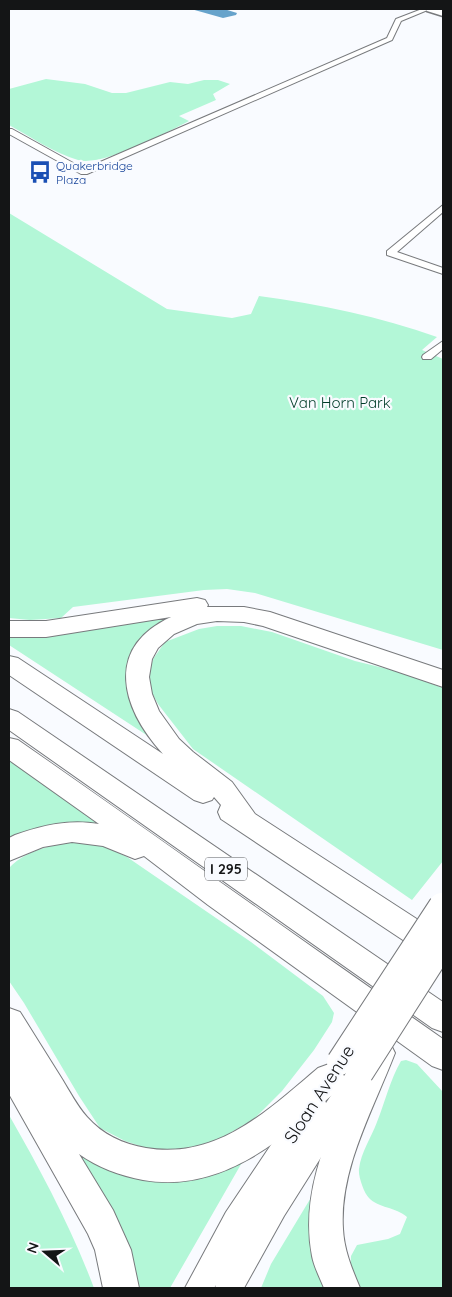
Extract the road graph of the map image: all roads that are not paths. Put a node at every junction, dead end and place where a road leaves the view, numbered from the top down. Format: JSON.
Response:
{"nodes":[{"id":1,"x":429,"y":9,"type":"edge"},
{"id":2,"x":443,"y":13,"type":"edge"},
{"id":3,"x":9,"y":131,"type":"edge"},
{"id":4,"x":442,"y":211,"type":"edge"},
{"id":5,"x":443,"y":271,"type":"edge"},
{"id":6,"x":443,"y":344,"type":"edge"},
{"id":7,"x":427,"y":357,"type":"dead end"},
{"id":8,"x":9,"y":629,"type":"edge"},
{"id":9,"x":9,"y":664,"type":"edge"},
{"id":10,"x":443,"y":666,"type":"edge"},
{"id":11,"x":443,"y":680,"type":"edge"},
{"id":12,"x":9,"y":718,"type":"edge"},
{"id":13,"x":9,"y":747,"type":"edge"},
{"id":14,"x":245,"y":821,"type":"junction"},
{"id":15,"x":9,"y":850,"type":"edge"},
{"id":16,"x":218,"y":897,"type":"junction"},
{"id":17,"x":443,"y":904,"type":"edge"},
{"id":18,"x":400,"y":922,"type":"junction"},
{"id":19,"x":443,"y":941,"type":"edge"},
{"id":20,"x":443,"y":951,"type":"edge"},
{"id":21,"x":443,"y":1019,"type":"edge"},
{"id":22,"x":9,"y":1021,"type":"edge"},
{"id":23,"x":388,"y":1031,"type":"joint"},
{"id":24,"x":443,"y":1056,"type":"edge"},
{"id":25,"x":9,"y":1065,"type":"edge"},
{"id":26,"x":350,"y":1073,"type":"junction"},
{"id":27,"x":122,"y":1288,"type":"edge"},
{"id":28,"x":199,"y":1288,"type":"edge"},
{"id":29,"x":229,"y":1288,"type":"edge"},
{"id":30,"x":342,"y":1288,"type":"edge"}],
"edges":[{"from":1,"to":2,"type":"main road"},
{"from":1,"to":3,"type":"street"},
{"from":4,"to":5,"type":"street"},
{"from":6,"to":7,"type":"street"},
{"from":8,"to":10,"type":"highway"},
{"from":9,"to":14,"type":"highway"},
{"from":11,"to":14,"type":"highway"},
{"from":12,"to":21,"type":"highway","number":"I 295"},
{"from":13,"to":16,"type":"highway"},
{"from":14,"to":18,"type":"highway"},
{"from":15,"to":16,"type":"highway"},
{"from":16,"to":24,"type":"highway"},
{"from":17,"to":26,"type":"main road","name":"Sloan Avenue","bridge":true},
{"from":18,"to":19,"type":"highway"},
{"from":18,"to":20,"type":"highway"},
{"from":19,"to":23,"type":"main road","bridge":true},
{"from":22,"to":26,"type":"highway"},
{"from":23,"to":26,"type":"highway","bridge":true},
{"from":25,"to":27,"type":"highway"},
{"from":26,"to":28,"type":"main road","name":"Sloan Avenue"},
{"from":26,"to":29,"type":"main road","name":"Sloan Avenue"},
{"from":26,"to":30,"type":"highway"}]}
